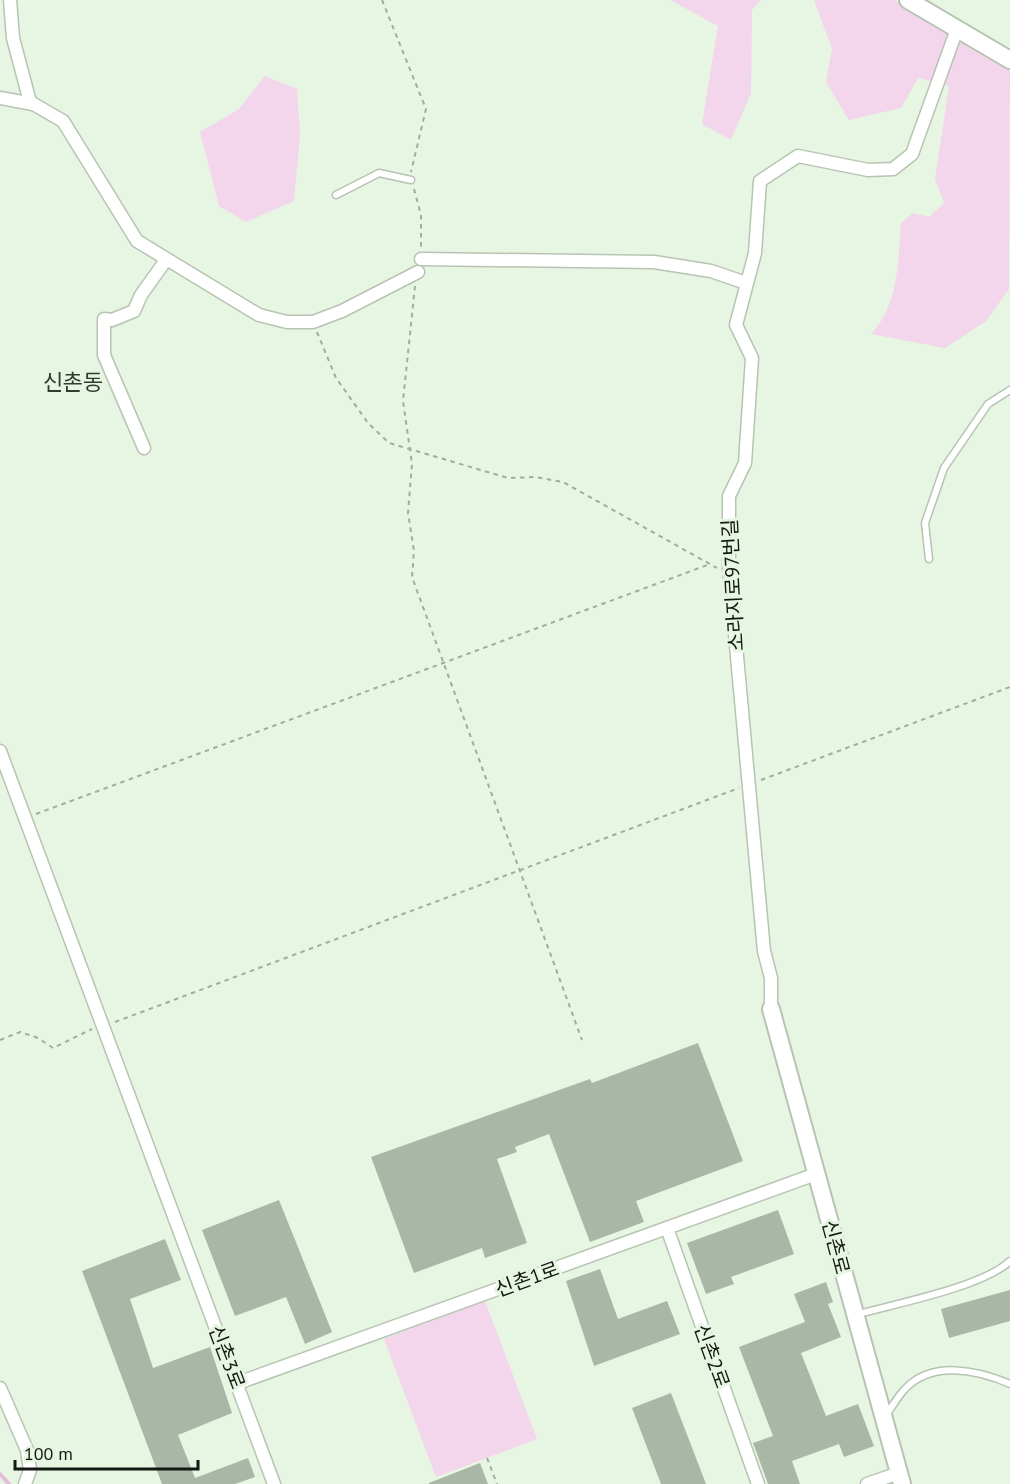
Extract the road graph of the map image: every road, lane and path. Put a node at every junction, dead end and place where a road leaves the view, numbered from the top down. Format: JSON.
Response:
{"nodes":[{"id":1,"x":10,"y":0,"type":"edge"},
{"id":2,"x":382,"y":0,"type":"edge"},
{"id":3,"x":919,"y":3,"type":"edge"},
{"id":4,"x":957,"y":29,"type":"junction"},
{"id":5,"x":1010,"y":60,"type":"edge"},
{"id":6,"x":0,"y":98,"type":"edge"},
{"id":7,"x":33,"y":104,"type":"junction"},
{"id":8,"x":411,"y":180,"type":"junction"},
{"id":9,"x":336,"y":195,"type":"dead end"},
{"id":10,"x":166,"y":260,"type":"junction"},
{"id":11,"x":420,"y":265,"type":"junction"},
{"id":12,"x":746,"y":283,"type":"junction"},
{"id":13,"x":312,"y":322,"type":"junction"},
{"id":14,"x":1010,"y":390,"type":"edge"},
{"id":15,"x":144,"y":448,"type":"dead end"},
{"id":16,"x":410,"y":450,"type":"junction"},
{"id":17,"x":929,"y":559,"type":"dead end"},
{"id":18,"x":710,"y":564,"type":"junction"},
{"id":19,"x":730,"y":575,"type":"junction"},
{"id":20,"x":443,"y":663,"type":"junction"},
{"id":21,"x":1010,"y":687,"type":"edge"},
{"id":22,"x":0,"y":751,"type":"edge"},
{"id":23,"x":749,"y":784,"type":"junction"},
{"id":24,"x":25,"y":818,"type":"junction"},
{"id":25,"x":519,"y":870,"type":"junction"},
{"id":26,"x":771,"y":1009,"type":"joint"},
{"id":27,"x":102,"y":1026,"type":"junction"},
{"id":28,"x":0,"y":1040,"type":"edge"},
{"id":29,"x":582,"y":1040,"type":"dead end"},
{"id":30,"x":816,"y":1174,"type":"junction"},
{"id":31,"x":667,"y":1228,"type":"junction"},
{"id":32,"x":1010,"y":1261,"type":"edge"},
{"id":33,"x":855,"y":1315,"type":"junction"},
{"id":34,"x":238,"y":1383,"type":"junction"},
{"id":35,"x":1010,"y":1384,"type":"edge"},
{"id":36,"x":0,"y":1388,"type":"edge"},
{"id":37,"x":884,"y":1418,"type":"junction"},
{"id":38,"x":487,"y":1458,"type":"dead end"},
{"id":39,"x":900,"y":1478,"type":"edge"},
{"id":40,"x":25,"y":1484,"type":"edge"},
{"id":41,"x":274,"y":1484,"type":"edge"},
{"id":42,"x":497,"y":1484,"type":"edge"},
{"id":43,"x":758,"y":1484,"type":"edge"},
{"id":44,"x":867,"y":1484,"type":"edge"}],
"edges":[{"from":1,"to":7,"type":"street"},
{"from":2,"to":8,"type":"path"},
{"from":3,"to":4,"type":"street"},
{"from":4,"to":5,"type":"street"},
{"from":4,"to":12,"type":"street","name":"소라지로97번길"},
{"from":6,"to":7,"type":"street"},
{"from":7,"to":10,"type":"street"},
{"from":8,"to":9,"type":"lane"},
{"from":8,"to":11,"type":"path"},
{"from":10,"to":13,"type":"street"},
{"from":10,"to":15,"type":"street"},
{"from":11,"to":12,"type":"street"},
{"from":11,"to":13,"type":"street"},
{"from":11,"to":16,"type":"path"},
{"from":12,"to":19,"type":"street","name":"소라지로97번길"},
{"from":13,"to":16,"type":"path"},
{"from":14,"to":17,"type":"lane"},
{"from":16,"to":18,"type":"path"},
{"from":16,"to":20,"type":"path"},
{"from":18,"to":19,"type":"path"},
{"from":18,"to":20,"type":"path"},
{"from":19,"to":23,"type":"street","name":"소라지로97번길"},
{"from":20,"to":24,"type":"path"},
{"from":20,"to":25,"type":"path"},
{"from":21,"to":23,"type":"path"},
{"from":22,"to":24,"type":"street","name":"신촌3로"},
{"from":23,"to":25,"type":"path"},
{"from":23,"to":26,"type":"street","name":"소라지로97번길"},
{"from":24,"to":27,"type":"street","name":"신촌3로"},
{"from":25,"to":27,"type":"path"},
{"from":25,"to":29,"type":"path"},
{"from":26,"to":30,"type":"street","name":"신촌로"},
{"from":27,"to":28,"type":"path"},
{"from":27,"to":34,"type":"street","name":"신촌3로"},
{"from":30,"to":31,"type":"street","name":"신촌1로"},
{"from":30,"to":33,"type":"street","name":"신촌로"},
{"from":31,"to":34,"type":"street","name":"신촌1로"},
{"from":31,"to":43,"type":"street","name":"신촌2로"},
{"from":32,"to":33,"type":"lane"},
{"from":33,"to":37,"type":"street","name":"신촌로"},
{"from":34,"to":41,"type":"street","name":"신촌3로"},
{"from":35,"to":37,"type":"lane"},
{"from":36,"to":40,"type":"street"},
{"from":37,"to":39,"type":"street","name":"신촌로"},
{"from":38,"to":42,"type":"path"},
{"from":39,"to":44,"type":"street"}]}
